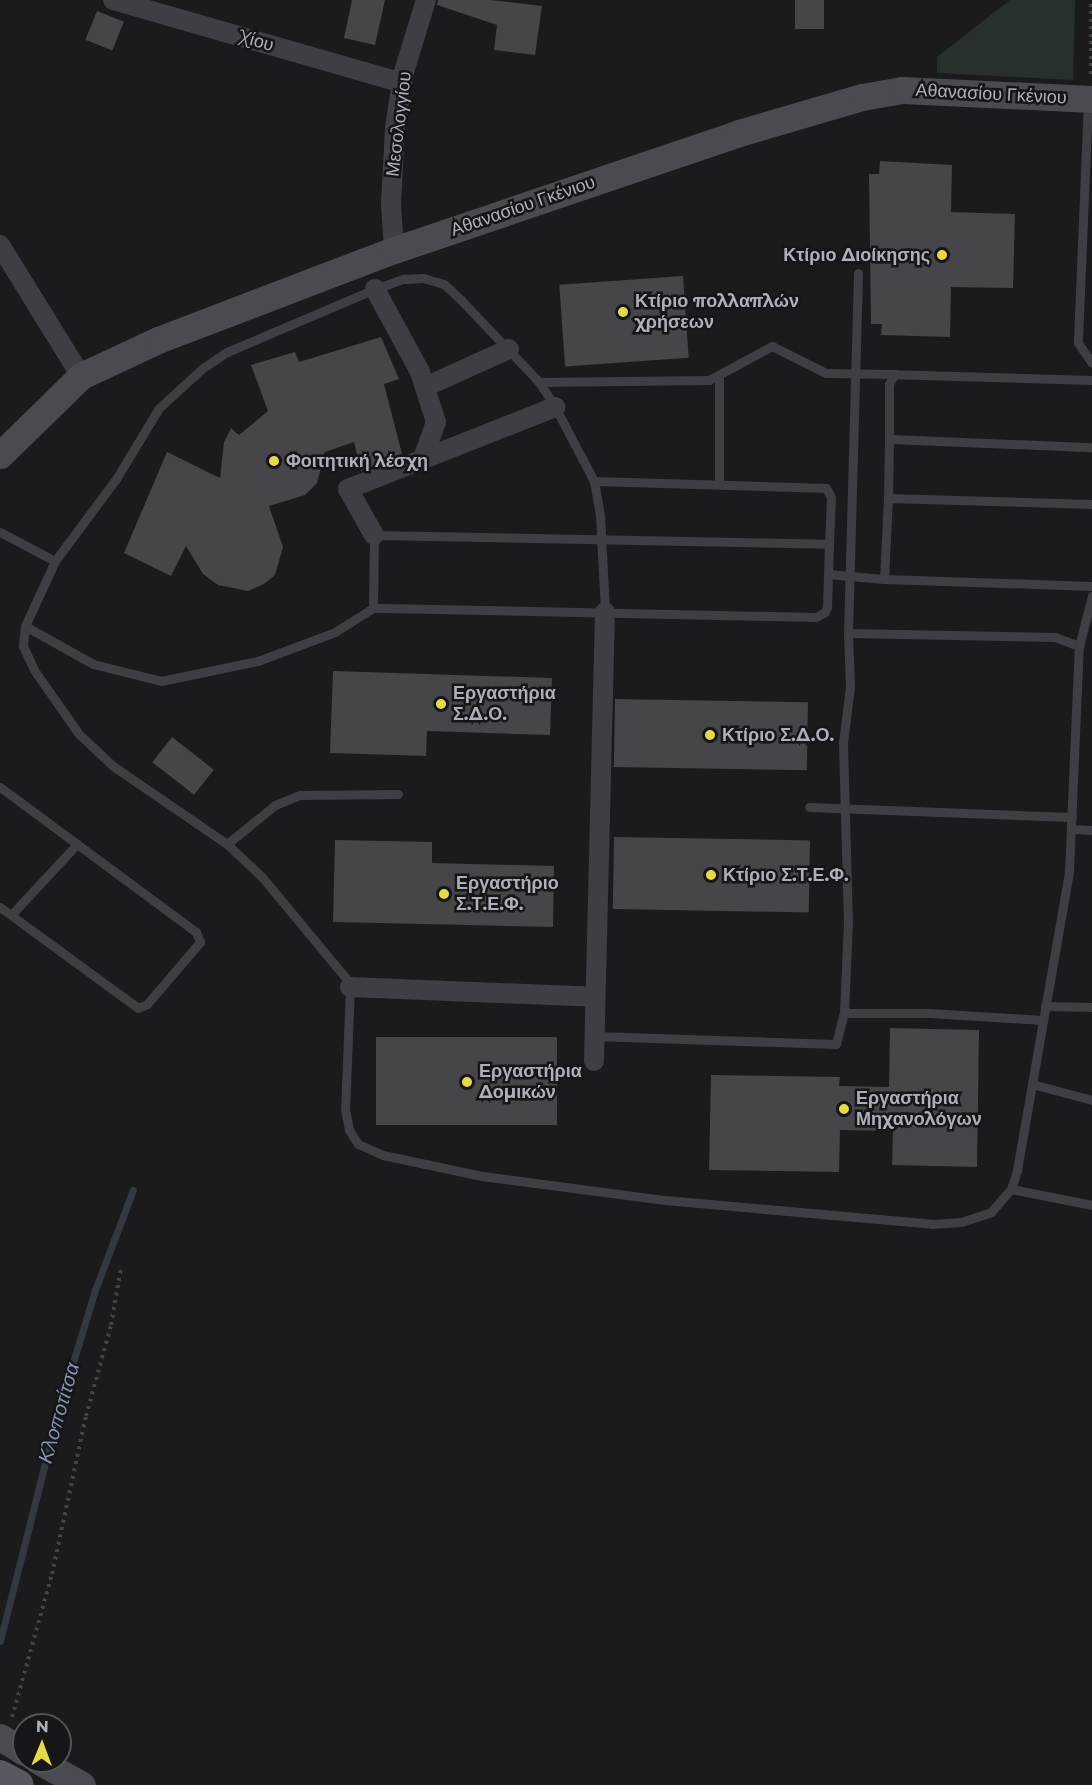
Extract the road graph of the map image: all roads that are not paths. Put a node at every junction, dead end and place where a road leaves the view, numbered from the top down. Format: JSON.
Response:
{"nodes":[{"id":1,"x":112,"y":0,"type":"edge"},
{"id":2,"x":426,"y":0,"type":"edge"},
{"id":3,"x":402,"y":83,"type":"junction"},
{"id":4,"x":1090,"y":94,"type":"edge"},
{"id":5,"x":0,"y":245,"type":"edge"},
{"id":6,"x":394,"y":250,"type":"junction"},
{"id":7,"x":858,"y":273,"type":"dead end"},
{"id":8,"x":375,"y":290,"type":"junction"},
{"id":9,"x":509,"y":349,"type":"junction"},
{"id":10,"x":1092,"y":363,"type":"edge"},
{"id":11,"x":895,"y":374,"type":"junction"},
{"id":12,"x":81,"y":376,"type":"junction"},
{"id":13,"x":719,"y":376,"type":"junction"},
{"id":14,"x":855,"y":376,"type":"junction"},
{"id":15,"x":1092,"y":380,"type":"edge"},
{"id":16,"x":539,"y":382,"type":"junction"},
{"id":17,"x":425,"y":387,"type":"junction"},
{"id":18,"x":555,"y":407,"type":"junction"},
{"id":19,"x":889,"y":439,"type":"junction"},
{"id":20,"x":1092,"y":447,"type":"edge"},
{"id":21,"x":0,"y":455,"type":"edge"},
{"id":22,"x":422,"y":461,"type":"junction"},
{"id":23,"x":594,"y":481,"type":"junction"},
{"id":24,"x":719,"y":484,"type":"junction"},
{"id":25,"x":888,"y":498,"type":"junction"},
{"id":26,"x":1092,"y":504,"type":"edge"},
{"id":27,"x":0,"y":532,"type":"edge"},
{"id":28,"x":374,"y":534,"type":"junction"},
{"id":29,"x":601,"y":539,"type":"junction"},
{"id":30,"x":829,"y":544,"type":"junction"},
{"id":31,"x":55,"y":561,"type":"junction"},
{"id":32,"x":828,"y":574,"type":"junction"},
{"id":33,"x":849,"y":576,"type":"junction"},
{"id":34,"x":884,"y":579,"type":"junction"},
{"id":35,"x":1092,"y":586,"type":"edge"},
{"id":36,"x":1092,"y":596,"type":"edge"},
{"id":37,"x":373,"y":608,"type":"junction"},
{"id":38,"x":605,"y":612,"type":"junction"},
{"id":39,"x":25,"y":626,"type":"junction"},
{"id":40,"x":848,"y":633,"type":"junction"},
{"id":41,"x":1079,"y":646,"type":"junction"},
{"id":42,"x":0,"y":787,"type":"edge"},
{"id":43,"x":398,"y":794,"type":"dead end"},
{"id":44,"x":809,"y":807,"type":"dead end"},
{"id":45,"x":846,"y":808,"type":"junction"},
{"id":46,"x":1072,"y":817,"type":"junction"},
{"id":47,"x":1072,"y":830,"type":"junction"},
{"id":48,"x":1092,"y":830,"type":"edge"},
{"id":49,"x":77,"y":844,"type":"junction"},
{"id":50,"x":227,"y":844,"type":"junction"},
{"id":51,"x":0,"y":907,"type":"edge"},
{"id":52,"x":11,"y":915,"type":"junction"},
{"id":53,"x":350,"y":987,"type":"junction"},
{"id":54,"x":595,"y":997,"type":"junction"},
{"id":55,"x":1045,"y":1006,"type":"junction"},
{"id":56,"x":1092,"y":1007,"type":"edge"},
{"id":57,"x":844,"y":1013,"type":"junction"},
{"id":58,"x":1043,"y":1020,"type":"junction"},
{"id":59,"x":594,"y":1036,"type":"junction"},
{"id":60,"x":594,"y":1061,"type":"dead end"},
{"id":61,"x":1032,"y":1084,"type":"junction"},
{"id":62,"x":1092,"y":1100,"type":"edge"},
{"id":63,"x":1011,"y":1189,"type":"junction"},
{"id":64,"x":1092,"y":1205,"type":"edge"},
{"id":65,"x":60,"y":1773,"type":"edge"},
{"id":66,"x":0,"y":1775,"type":"edge"},
{"id":67,"x":20,"y":1785,"type":"edge"},
{"id":68,"x":82,"y":1785,"type":"edge"}],
"edges":[{"from":1,"to":3,"type":"street","name":"Χίου"},
{"from":2,"to":3,"type":"street","name":"Μεσολογγίου"},
{"from":3,"to":6,"type":"street","name":"Μεσολογγίου"},
{"from":4,"to":6,"type":"street","name":"Αθανασίου Γκένιου"},
{"from":4,"to":10,"type":"lane"},
{"from":5,"to":12,"type":"street"},
{"from":6,"to":12,"type":"street","name":"Αθανασίου Γκένιου"},
{"from":7,"to":14,"type":"lane"},
{"from":8,"to":9,"type":"lane"},
{"from":8,"to":17,"type":"street"},
{"from":8,"to":31,"type":"lane"},
{"from":9,"to":16,"type":"lane"},
{"from":9,"to":17,"type":"street"},
{"from":11,"to":14,"type":"lane"},
{"from":11,"to":15,"type":"lane"},
{"from":11,"to":19,"type":"lane"},
{"from":12,"to":21,"type":"street","name":"Αθανασίου Γκένιου"},
{"from":13,"to":14,"type":"lane"},
{"from":13,"to":16,"type":"lane"},
{"from":13,"to":24,"type":"lane"},
{"from":14,"to":33,"type":"lane"},
{"from":16,"to":18,"type":"lane"},
{"from":17,"to":22,"type":"street"},
{"from":18,"to":22,"type":"street"},
{"from":18,"to":23,"type":"lane"},
{"from":19,"to":20,"type":"lane"},
{"from":19,"to":25,"type":"lane"},
{"from":22,"to":28,"type":"street"},
{"from":23,"to":24,"type":"lane"},
{"from":23,"to":29,"type":"lane"},
{"from":24,"to":30,"type":"lane"},
{"from":25,"to":26,"type":"lane"},
{"from":25,"to":34,"type":"lane"},
{"from":27,"to":31,"type":"lane"},
{"from":28,"to":29,"type":"lane"},
{"from":28,"to":37,"type":"lane"},
{"from":29,"to":30,"type":"lane"},
{"from":29,"to":38,"type":"lane"},
{"from":30,"to":32,"type":"lane"},
{"from":31,"to":39,"type":"lane"},
{"from":32,"to":33,"type":"lane"},
{"from":32,"to":38,"type":"lane"},
{"from":33,"to":34,"type":"lane"},
{"from":33,"to":40,"type":"lane"},
{"from":34,"to":35,"type":"lane"},
{"from":36,"to":41,"type":"lane"},
{"from":37,"to":38,"type":"lane"},
{"from":37,"to":39,"type":"lane"},
{"from":38,"to":54,"type":"street"},
{"from":39,"to":50,"type":"lane"},
{"from":40,"to":41,"type":"lane"},
{"from":40,"to":45,"type":"lane"},
{"from":41,"to":46,"type":"lane"},
{"from":42,"to":49,"type":"lane"},
{"from":43,"to":50,"type":"lane"},
{"from":44,"to":45,"type":"lane"},
{"from":45,"to":46,"type":"lane"},
{"from":45,"to":57,"type":"lane"},
{"from":46,"to":47,"type":"lane"},
{"from":47,"to":48,"type":"lane"},
{"from":47,"to":55,"type":"lane"},
{"from":49,"to":52,"type":"lane"},
{"from":49,"to":52,"type":"lane"},
{"from":50,"to":53,"type":"lane"},
{"from":51,"to":52,"type":"lane"},
{"from":53,"to":54,"type":"street"},
{"from":53,"to":63,"type":"lane"},
{"from":54,"to":59,"type":"street"},
{"from":55,"to":56,"type":"lane"},
{"from":55,"to":58,"type":"lane"},
{"from":57,"to":58,"type":"lane"},
{"from":57,"to":59,"type":"lane"},
{"from":58,"to":61,"type":"lane"},
{"from":59,"to":60,"type":"street"},
{"from":61,"to":62,"type":"lane"},
{"from":61,"to":63,"type":"lane"},
{"from":63,"to":64,"type":"lane"},
{"from":65,"to":68,"type":"street"},
{"from":66,"to":67,"type":"main road"}]}
